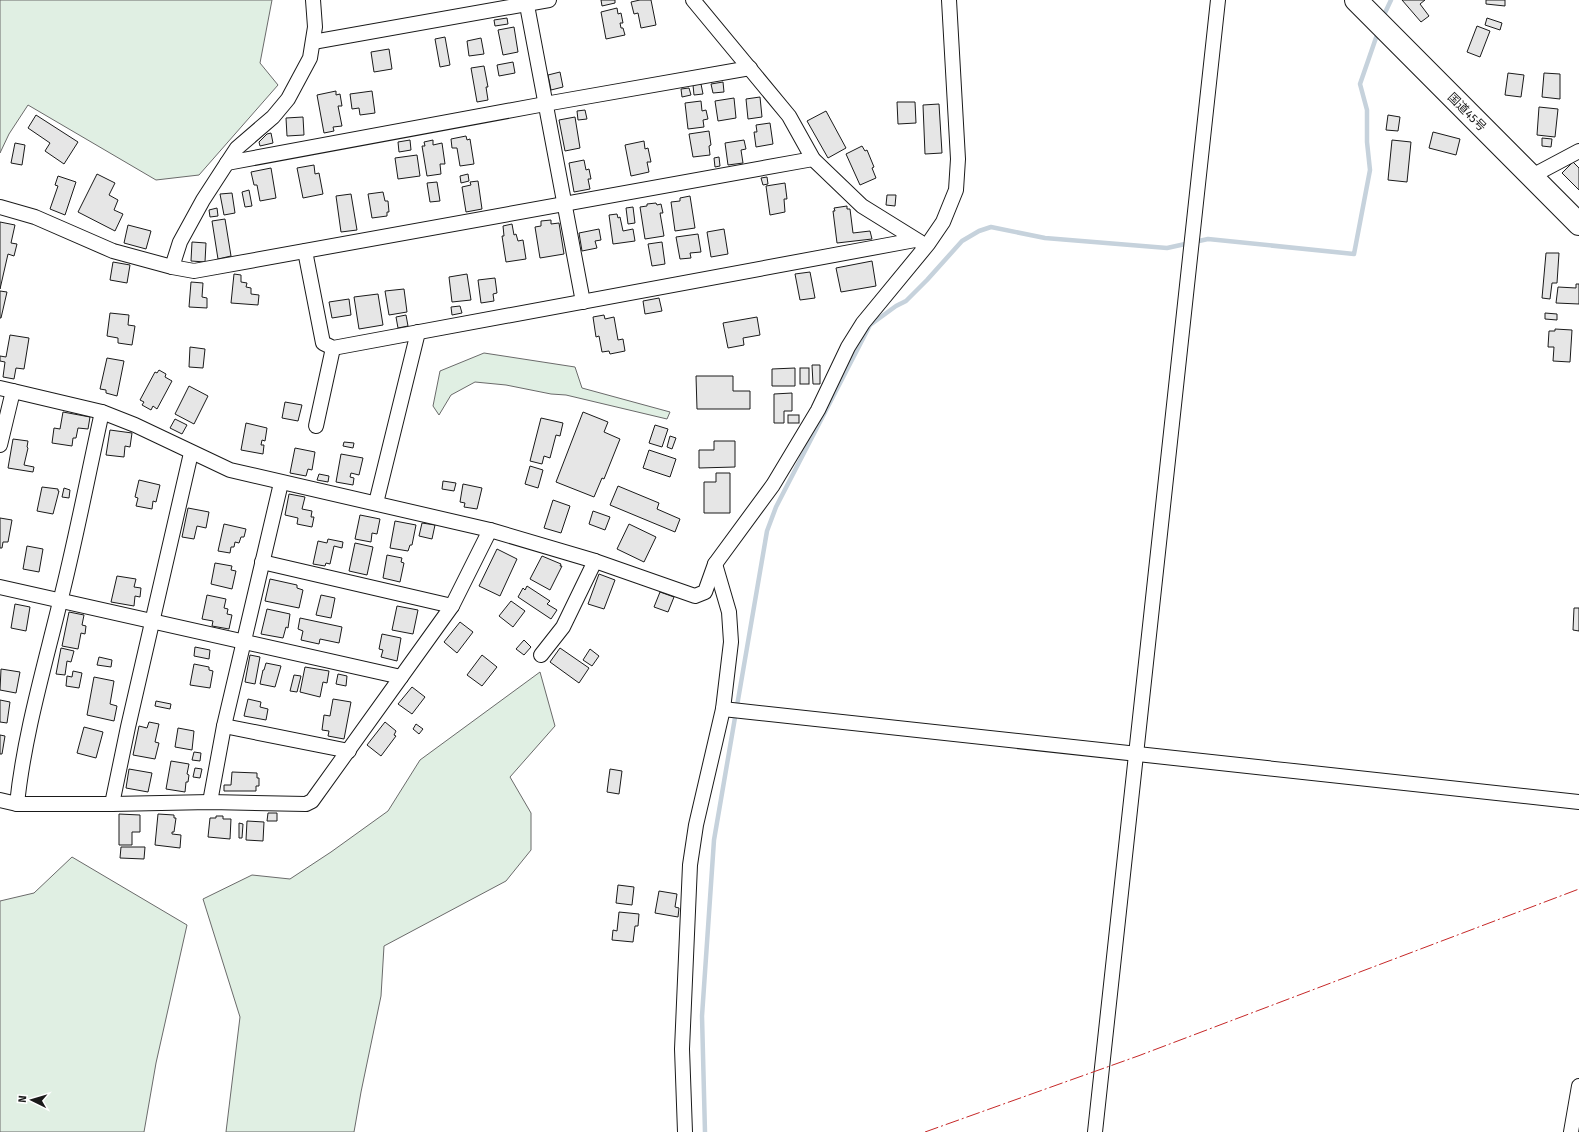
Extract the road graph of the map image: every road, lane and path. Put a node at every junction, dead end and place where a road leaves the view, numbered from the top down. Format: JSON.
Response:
{"nodes":[{"id":1,"x":313,"y":0,"type":"edge"},
{"id":2,"x":549,"y":0,"type":"edge"},
{"id":3,"x":693,"y":0,"type":"edge"},
{"id":4,"x":949,"y":0,"type":"edge"},
{"id":5,"x":1218,"y":0,"type":"edge"},
{"id":6,"x":1356,"y":0,"type":"edge"},
{"id":7,"x":526,"y":2,"type":"edge"},
{"id":8,"x":313,"y":42,"type":"junction"},
{"id":9,"x":750,"y":68,"type":"junction"},
{"id":10,"x":545,"y":104,"type":"junction"},
{"id":11,"x":1579,"y":151,"type":"edge"},
{"id":12,"x":813,"y":159,"type":"junction"},
{"id":13,"x":227,"y":163,"type":"junction"},
{"id":14,"x":1532,"y":176,"type":"junction"},
{"id":15,"x":564,"y":204,"type":"junction"},
{"id":16,"x":0,"y":207,"type":"edge"},
{"id":17,"x":1579,"y":224,"type":"edge"},
{"id":18,"x":921,"y":242,"type":"junction"},
{"id":19,"x":305,"y":252,"type":"junction"},
{"id":20,"x":172,"y":267,"type":"junction"},
{"id":21,"x":583,"y":302,"type":"junction"},
{"id":22,"x":418,"y":332,"type":"junction"},
{"id":23,"x":333,"y":348,"type":"junction"},
{"id":24,"x":6,"y":390,"type":"edge"},
{"id":25,"x":102,"y":412,"type":"junction"},
{"id":26,"x":316,"y":426,"type":"dead end"},
{"id":27,"x":0,"y":445,"type":"edge"},
{"id":28,"x":191,"y":453,"type":"junction"},
{"id":29,"x":281,"y":483,"type":"junction"},
{"id":30,"x":376,"y":503,"type":"junction"},
{"id":31,"x":490,"y":530,"type":"junction"},
{"id":32,"x":595,"y":561,"type":"junction"},
{"id":33,"x":262,"y":562,"type":"junction"},
{"id":34,"x":715,"y":564,"type":"junction"},
{"id":35,"x":0,"y":587,"type":"edge"},
{"id":36,"x":61,"y":601,"type":"junction"},
{"id":37,"x":452,"y":606,"type":"junction"},
{"id":38,"x":152,"y":621,"type":"junction"},
{"id":39,"x":243,"y":643,"type":"junction"},
{"id":40,"x":541,"y":655,"type":"dead end"},
{"id":41,"x":401,"y":678,"type":"junction"},
{"id":42,"x":723,"y":709,"type":"junction"},
{"id":43,"x":224,"y":726,"type":"junction"},
{"id":44,"x":348,"y":751,"type":"junction"},
{"id":45,"x":1137,"y":755,"type":"junction"},
{"id":46,"x":0,"y":800,"type":"edge"},
{"id":47,"x":210,"y":802,"type":"junction"},
{"id":48,"x":1579,"y":802,"type":"edge"},
{"id":49,"x":17,"y":804,"type":"junction"},
{"id":50,"x":112,"y":804,"type":"junction"},
{"id":51,"x":1579,"y":1086,"type":"edge"},
{"id":52,"x":684,"y":1132,"type":"edge"},
{"id":53,"x":1095,"y":1132,"type":"edge"},
{"id":54,"x":1571,"y":1132,"type":"edge"}],
"edges":[{"from":1,"to":8,"type":"street"},
{"from":2,"to":7,"type":"street"},
{"from":3,"to":9,"type":"street"},
{"from":4,"to":18,"type":"street"},
{"from":5,"to":45,"type":"street"},
{"from":6,"to":14,"type":"highway","name":"国道45号"},
{"from":7,"to":8,"type":"street"},
{"from":7,"to":10,"type":"street"},
{"from":8,"to":13,"type":"street"},
{"from":9,"to":10,"type":"street"},
{"from":9,"to":12,"type":"street"},
{"from":10,"to":13,"type":"street"},
{"from":10,"to":15,"type":"street"},
{"from":11,"to":14,"type":"street"},
{"from":12,"to":15,"type":"street"},
{"from":12,"to":18,"type":"street"},
{"from":13,"to":20,"type":"street"},
{"from":14,"to":17,"type":"highway","name":"国道45号"},
{"from":15,"to":19,"type":"street"},
{"from":15,"to":21,"type":"street"},
{"from":16,"to":20,"type":"street"},
{"from":18,"to":21,"type":"street"},
{"from":18,"to":34,"type":"street"},
{"from":19,"to":20,"type":"street"},
{"from":19,"to":23,"type":"street"},
{"from":21,"to":22,"type":"street"},
{"from":22,"to":23,"type":"street"},
{"from":22,"to":30,"type":"street"},
{"from":23,"to":26,"type":"street"},
{"from":24,"to":25,"type":"street"},
{"from":24,"to":27,"type":"street"},
{"from":25,"to":28,"type":"street"},
{"from":25,"to":36,"type":"street"},
{"from":28,"to":29,"type":"street"},
{"from":28,"to":38,"type":"street"},
{"from":29,"to":30,"type":"street"},
{"from":29,"to":33,"type":"street"},
{"from":30,"to":31,"type":"street"},
{"from":31,"to":32,"type":"street"},
{"from":31,"to":37,"type":"street"},
{"from":32,"to":34,"type":"street"},
{"from":32,"to":40,"type":"street"},
{"from":33,"to":37,"type":"street"},
{"from":33,"to":39,"type":"street"},
{"from":34,"to":42,"type":"street"},
{"from":35,"to":36,"type":"street"},
{"from":36,"to":38,"type":"street"},
{"from":36,"to":49,"type":"street"},
{"from":37,"to":41,"type":"street"},
{"from":38,"to":39,"type":"street"},
{"from":38,"to":50,"type":"street"},
{"from":39,"to":41,"type":"street"},
{"from":39,"to":43,"type":"street"},
{"from":41,"to":44,"type":"street"},
{"from":42,"to":45,"type":"street"},
{"from":42,"to":52,"type":"street"},
{"from":43,"to":44,"type":"street"},
{"from":43,"to":47,"type":"street"},
{"from":44,"to":47,"type":"street"},
{"from":45,"to":48,"type":"street"},
{"from":45,"to":53,"type":"street"},
{"from":46,"to":49,"type":"street"},
{"from":47,"to":50,"type":"street"},
{"from":49,"to":50,"type":"street"},
{"from":51,"to":54,"type":"street"}]}
